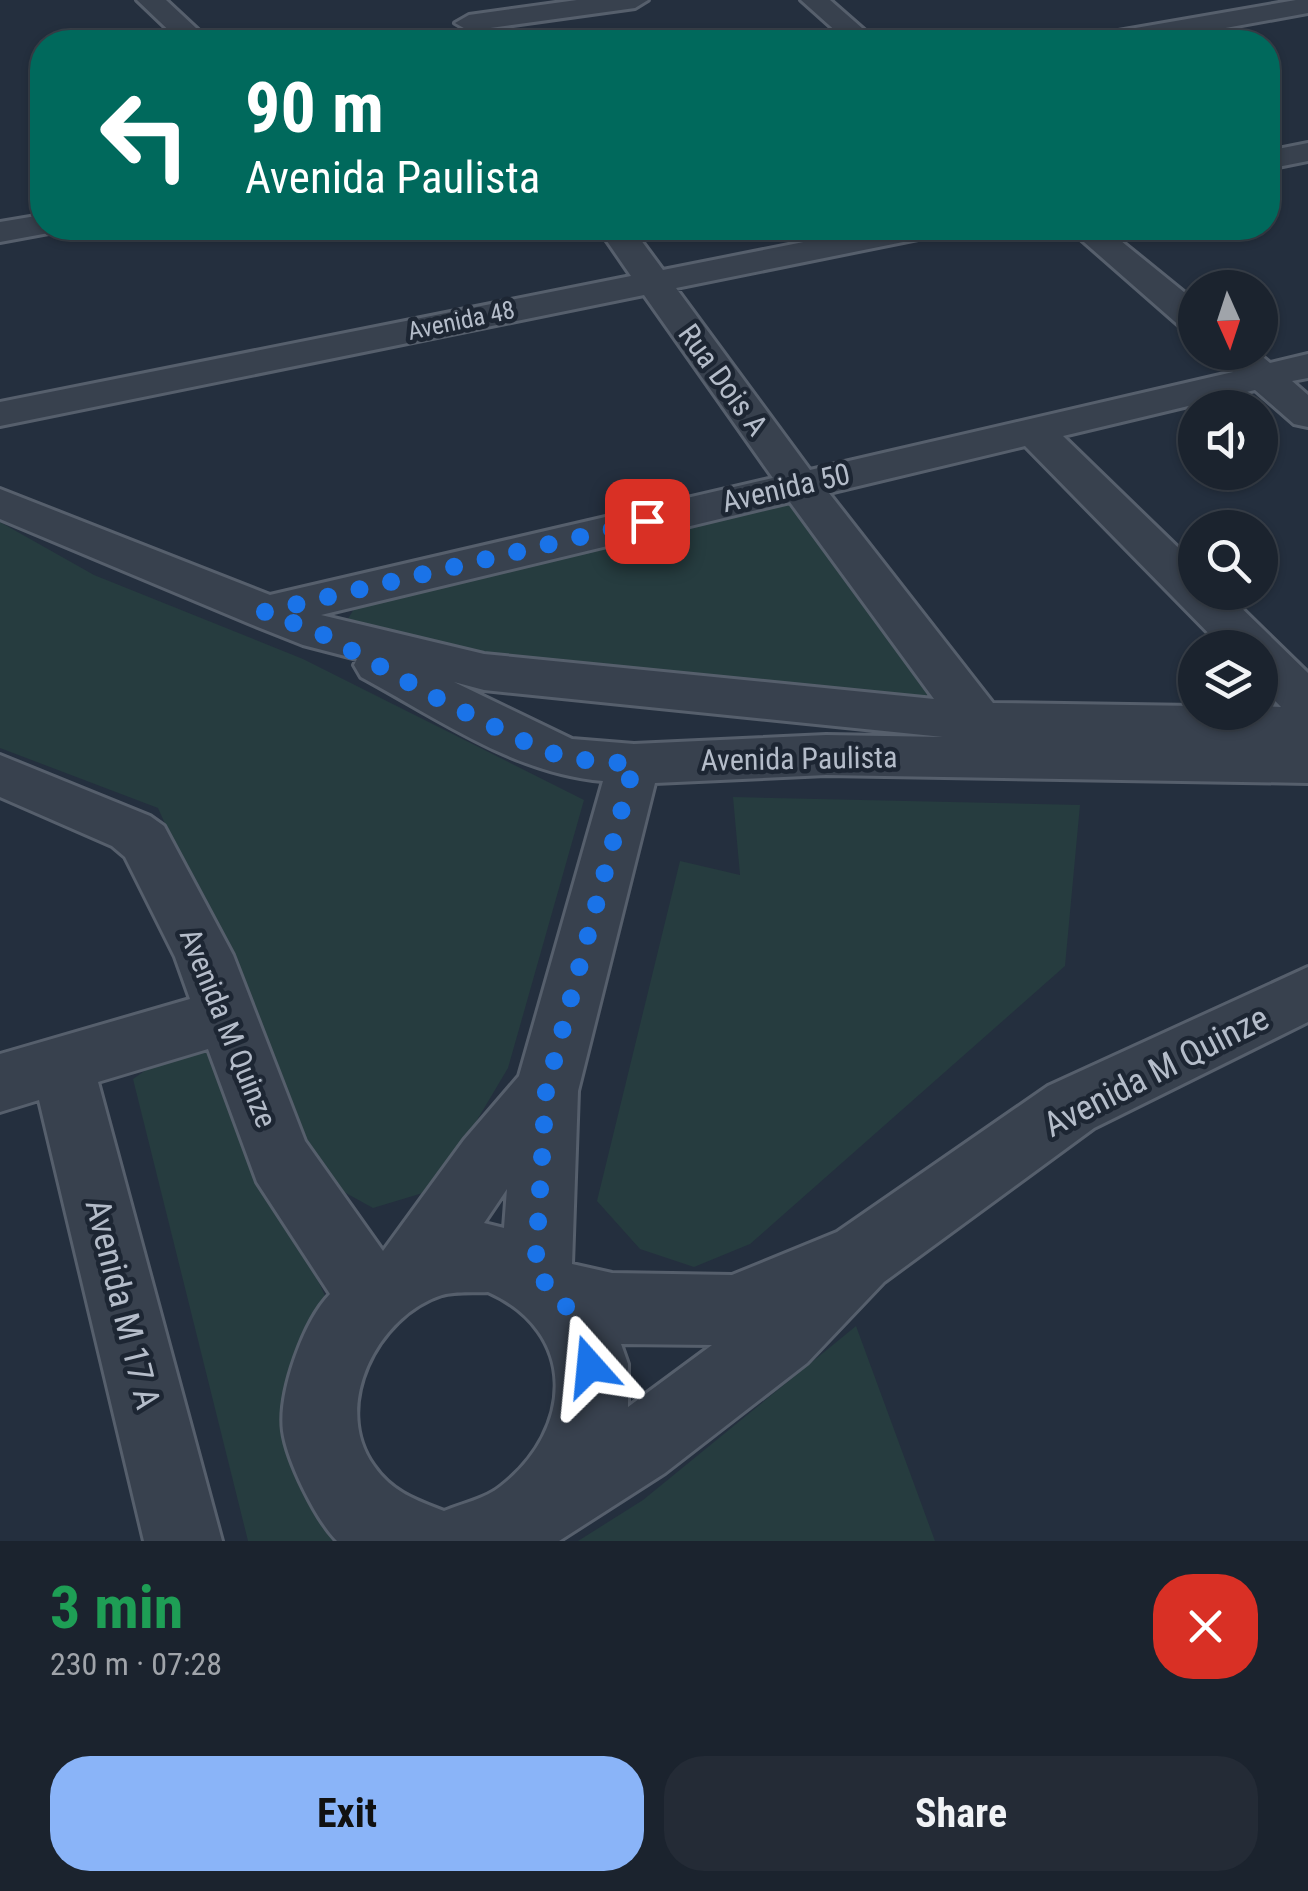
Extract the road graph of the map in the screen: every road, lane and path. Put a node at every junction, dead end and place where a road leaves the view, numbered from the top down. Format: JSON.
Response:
{"nodes":[{"id":1,"x":152,"y":0,"type":"edge"},
{"id":2,"x":453,"y":0,"type":"edge"},
{"id":3,"x":636,"y":0,"type":"edge"},
{"id":4,"x":814,"y":0,"type":"edge"},
{"id":5,"x":1308,"y":5,"type":"edge"},
{"id":6,"x":184,"y":30,"type":"edge"},
{"id":7,"x":474,"y":30,"type":"edge"},
{"id":8,"x":491,"y":30,"type":"edge"},
{"id":9,"x":850,"y":30,"type":"edge"},
{"id":10,"x":1176,"y":30,"type":"edge"},
{"id":11,"x":1308,"y":152,"type":"edge"},
{"id":12,"x":1280,"y":158,"type":"edge"},
{"id":13,"x":30,"y":227,"type":"edge"},
{"id":14,"x":0,"y":232,"type":"edge"},
{"id":15,"x":623,"y":240,"type":"edge"},
{"id":16,"x":862,"y":240,"type":"edge"},
{"id":17,"x":1098,"y":240,"type":"edge"},
{"id":18,"x":652,"y":281,"type":"junction"},
{"id":19,"x":1178,"y":306,"type":"edge"},
{"id":20,"x":1278,"y":365,"type":"edge"},
{"id":21,"x":1308,"y":366,"type":"edge"},
{"id":22,"x":1233,"y":370,"type":"edge"},
{"id":23,"x":1255,"y":370,"type":"edge"},
{"id":24,"x":0,"y":414,"type":"edge"},
{"id":25,"x":1308,"y":415,"type":"edge"},
{"id":26,"x":1036,"y":433,"type":"junction"},
{"id":27,"x":800,"y":484,"type":"junction"},
{"id":28,"x":0,"y":503,"type":"edge"},
{"id":29,"x":1178,"y":574,"type":"edge"},
{"id":30,"x":1214,"y":610,"type":"edge"},
{"id":31,"x":264,"y":612,"type":"junction"},
{"id":32,"x":1234,"y":630,"type":"edge"},
{"id":33,"x":320,"y":633,"type":"junction"},
{"id":34,"x":1278,"y":673,"type":"edge"},
{"id":35,"x":1308,"y":703,"type":"edge"},
{"id":36,"x":980,"y":722,"type":"junction"},
{"id":37,"x":1308,"y":726,"type":"edge"},
{"id":38,"x":1308,"y":763,"type":"edge"},
{"id":39,"x":634,"y":764,"type":"junction"},
{"id":40,"x":0,"y":775,"type":"edge"},
{"id":41,"x":1308,"y":993,"type":"edge"},
{"id":42,"x":227,"y":1016,"type":"junction"},
{"id":43,"x":31,"y":1075,"type":"edge"},
{"id":44,"x":546,"y":1091,"type":"junction"},
{"id":45,"x":860,"y":1258,"type":"junction"},
{"id":46,"x":391,"y":1282,"type":"junction"},
{"id":47,"x":548,"y":1285,"type":"junction"},
{"id":48,"x":498,"y":1528,"type":"edge"},
{"id":49,"x":184,"y":1541,"type":"edge"},
{"id":50,"x":421,"y":1541,"type":"edge"}],
"edges":[{"from":1,"to":6,"type":"street"},
{"from":2,"to":7,"type":"street"},
{"from":3,"to":8,"type":"street"},
{"from":4,"to":9,"type":"street"},
{"from":5,"to":10,"type":"street"},
{"from":11,"to":12,"type":"street"},
{"from":13,"to":14,"type":"street"},
{"from":15,"to":18,"type":"street","name":"Rua Dois A"},
{"from":16,"to":18,"type":"street","name":"Avenida 48"},
{"from":17,"to":19,"type":"street"},
{"from":18,"to":24,"type":"street","name":"Avenida 48"},
{"from":18,"to":27,"type":"street","name":"Rua Dois A"},
{"from":20,"to":21,"type":"street","name":"Avenida 50"},
{"from":22,"to":26,"type":"street","name":"Avenida 50"},
{"from":23,"to":25,"type":"street"},
{"from":26,"to":27,"type":"street","name":"Avenida 50"},
{"from":26,"to":29,"type":"street"},
{"from":27,"to":31,"type":"street","name":"Avenida 50"},
{"from":27,"to":36,"type":"street","name":"Rua Dois A"},
{"from":28,"to":31,"type":"street","name":"Avenida Paulista"},
{"from":30,"to":32,"type":"street"},
{"from":31,"to":33,"type":"street","name":"Avenida Paulista"},
{"from":33,"to":36,"type":"street","name":"Avenida Paulista"},
{"from":33,"to":39,"type":"street","name":"Avenida Paulista"},
{"from":34,"to":35,"type":"street"},
{"from":36,"to":37,"type":"street","name":"Avenida Paulista"},
{"from":38,"to":39,"type":"street","name":"Avenida Paulista"},
{"from":39,"to":44,"type":"street"},
{"from":40,"to":42,"type":"street","name":"Avenida M Quinze"},
{"from":41,"to":45,"type":"street","name":"Avenida M Quinze"},
{"from":42,"to":43,"type":"street"},
{"from":42,"to":46,"type":"street","name":"Avenida M Quinze"},
{"from":43,"to":49,"type":"street","name":"Avenida M 17 A"},
{"from":44,"to":46,"type":"street"},
{"from":44,"to":47,"type":"street"},
{"from":45,"to":47,"type":"street"},
{"from":45,"to":48,"type":"street"},
{"from":46,"to":47,"type":"street"},
{"from":46,"to":50,"type":"street"},
{"from":47,"to":48,"type":"street"}]}
